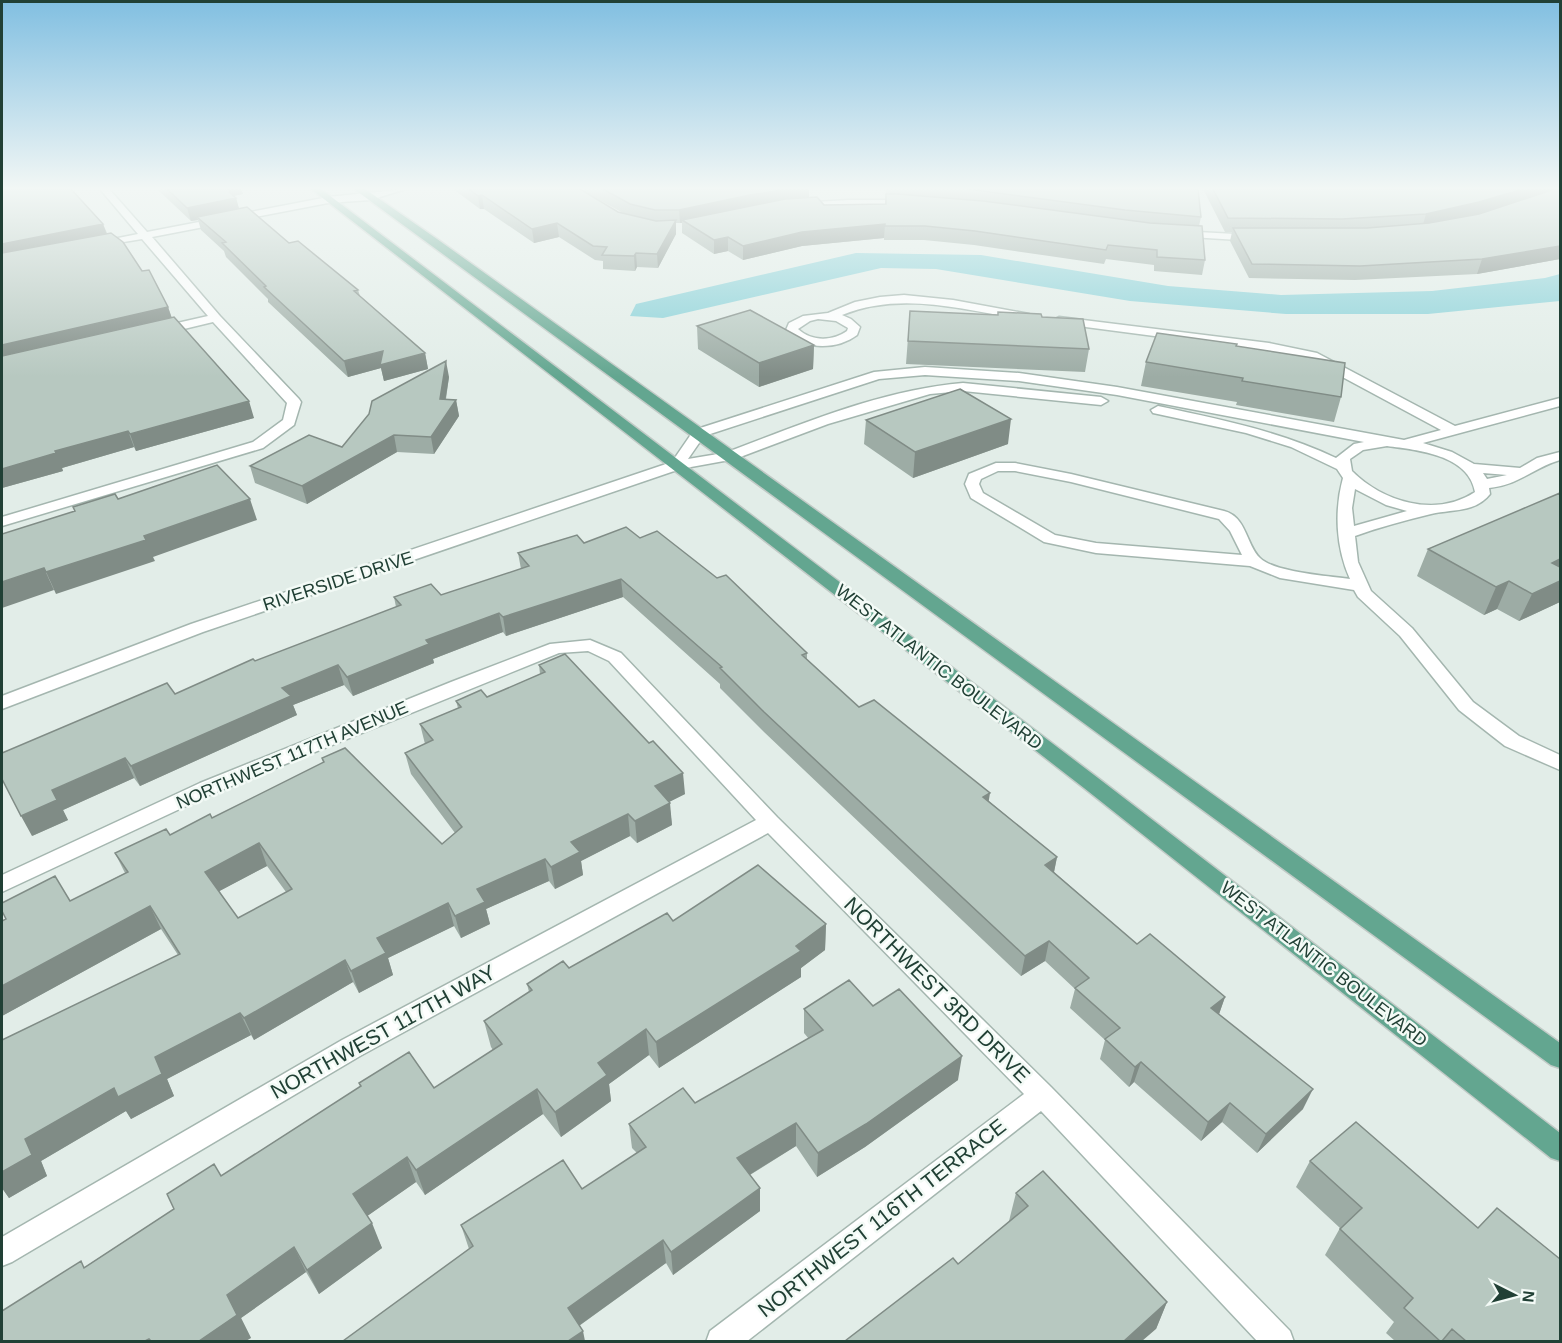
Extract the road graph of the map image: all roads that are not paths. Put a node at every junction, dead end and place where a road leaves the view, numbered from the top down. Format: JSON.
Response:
{"nodes":[{"id":1,"x":159,"y":252,"type":"edge"},
{"id":2,"x":396,"y":252,"type":"edge"},
{"id":3,"x":446,"y":252,"type":"edge"},
{"id":4,"x":831,"y":316,"type":"dead end"},
{"id":5,"x":216,"y":318,"type":"junction"},
{"id":6,"x":148,"y":334,"type":"edge"},
{"id":7,"x":1560,"y":402,"type":"edge"},
{"id":8,"x":1450,"y":432,"type":"junction"},
{"id":9,"x":699,"y":433,"type":"junction"},
{"id":10,"x":1387,"y":442,"type":"junction"},
{"id":11,"x":1404,"y":444,"type":"junction"},
{"id":12,"x":730,"y":456,"type":"junction"},
{"id":13,"x":1450,"y":456,"type":"junction"},
{"id":14,"x":1560,"y":456,"type":"edge"},
{"id":15,"x":677,"y":465,"type":"junction"},
{"id":16,"x":1471,"y":468,"type":"junction"},
{"id":17,"x":1346,"y":472,"type":"junction"},
{"id":18,"x":1522,"y":472,"type":"junction"},
{"id":19,"x":1484,"y":484,"type":"junction"},
{"id":20,"x":1435,"y":510,"type":"junction"},
{"id":21,"x":2,"y":522,"type":"edge"},
{"id":22,"x":1347,"y":533,"type":"junction"},
{"id":23,"x":1252,"y":561,"type":"junction"},
{"id":24,"x":1360,"y":586,"type":"junction"},
{"id":25,"x":590,"y":645,"type":"joint"},
{"id":26,"x":2,"y":703,"type":"edge"},
{"id":27,"x":1560,"y":763,"type":"edge"},
{"id":28,"x":770,"y":822,"type":"junction"},
{"id":29,"x":2,"y":884,"type":"edge"},
{"id":30,"x":1560,"y":1057,"type":"edge"},
{"id":31,"x":1042,"y":1095,"type":"junction"},
{"id":32,"x":1560,"y":1149,"type":"edge"},
{"id":33,"x":2,"y":1252,"type":"edge"},
{"id":34,"x":721,"y":1341,"type":"edge"},
{"id":35,"x":1279,"y":1341,"type":"edge"}],
"edges":[{"from":1,"to":5,"type":"street"},
{"from":2,"to":15,"type":"main road","name":"WEST ATLANTIC BOULEVARD"},
{"from":3,"to":9,"type":"main road"},
{"from":4,"to":8,"type":"street"},
{"from":5,"to":6,"type":"street"},
{"from":5,"to":21,"type":"street"},
{"from":7,"to":8,"type":"street"},
{"from":8,"to":11,"type":"street"},
{"from":8,"to":13,"type":"street"},
{"from":9,"to":10,"type":"street"},
{"from":9,"to":12,"type":"main road"},
{"from":9,"to":15,"type":"street"},
{"from":10,"to":11,"type":"street"},
{"from":10,"to":17,"type":"street"},
{"from":11,"to":13,"type":"street"},
{"from":12,"to":15,"type":"street","name":"RIVERSIDE DRIVE"},
{"from":12,"to":17,"type":"street"},
{"from":12,"to":30,"type":"main road"},
{"from":13,"to":16,"type":"street"},
{"from":14,"to":18,"type":"street"},
{"from":15,"to":26,"type":"street","name":"RIVERSIDE DRIVE"},
{"from":15,"to":32,"type":"main road","name":"WEST ATLANTIC BOULEVARD"},
{"from":16,"to":18,"type":"street"},
{"from":16,"to":19,"type":"street"},
{"from":17,"to":20,"type":"street"},
{"from":17,"to":22,"type":"street"},
{"from":18,"to":19,"type":"street"},
{"from":19,"to":20,"type":"street"},
{"from":20,"to":22,"type":"street"},
{"from":22,"to":24,"type":"street"},
{"from":23,"to":23,"type":"street"},
{"from":23,"to":24,"type":"street"},
{"from":24,"to":27,"type":"street"},
{"from":25,"to":28,"type":"street","name":"NORTHWEST 3RD DRIVE"},
{"from":25,"to":29,"type":"street","name":"NORTHWEST 117TH AVENUE"},
{"from":28,"to":31,"type":"street","name":"NORTHWEST 3RD DRIVE"},
{"from":28,"to":33,"type":"street","name":"NORTHWEST 117TH WAY"},
{"from":31,"to":34,"type":"street","name":"NORTHWEST 116TH TERRACE"},
{"from":31,"to":35,"type":"street","name":"NORTHWEST 3RD DRIVE"}]}
